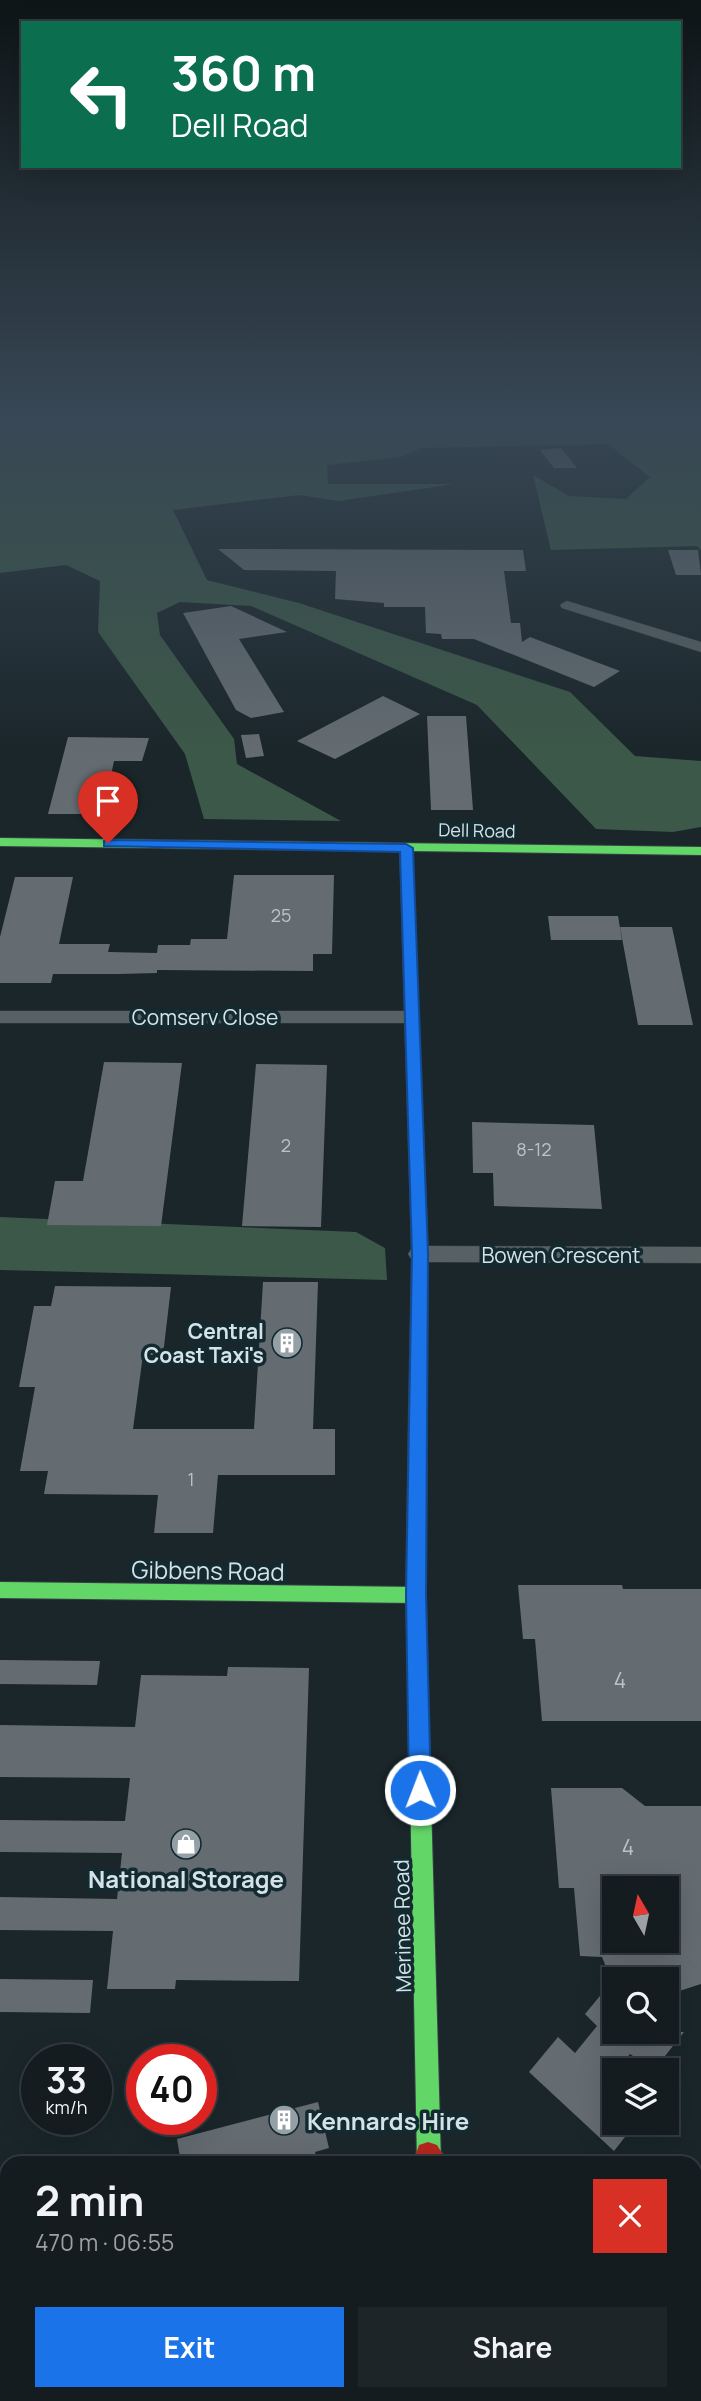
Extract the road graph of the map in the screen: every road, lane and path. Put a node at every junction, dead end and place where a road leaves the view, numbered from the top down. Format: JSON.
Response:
{"nodes":[{"id":1,"x":567,"y":605,"type":"dead end"},
{"id":2,"x":701,"y":648,"type":"edge"},
{"id":3,"x":0,"y":842,"type":"edge"},
{"id":4,"x":406,"y":848,"type":"junction"},
{"id":5,"x":701,"y":852,"type":"edge"},
{"id":6,"x":0,"y":1017,"type":"edge"},
{"id":7,"x":410,"y":1017,"type":"junction"},
{"id":8,"x":420,"y":1254,"type":"junction"},
{"id":9,"x":701,"y":1255,"type":"edge"},
{"id":10,"x":0,"y":1590,"type":"edge"},
{"id":11,"x":416,"y":1595,"type":"junction"},
{"id":12,"x":431,"y":2156,"type":"edge"}],
"edges":[{"from":1,"to":2,"type":"street"},
{"from":3,"to":4,"type":"street","name":"Dell Road"},
{"from":4,"to":5,"type":"street","name":"Dell Road"},
{"from":4,"to":7,"type":"street","name":"Merinee Road"},
{"from":6,"to":7,"type":"street","name":"Comserv Close"},
{"from":7,"to":8,"type":"street","name":"Merinee Road"},
{"from":8,"to":9,"type":"street","name":"Bowen Crescent"},
{"from":8,"to":11,"type":"street","name":"Merinee Road"},
{"from":10,"to":11,"type":"street","name":"Gibbens Road"},
{"from":11,"to":12,"type":"street","name":"Merinee Road"}]}
